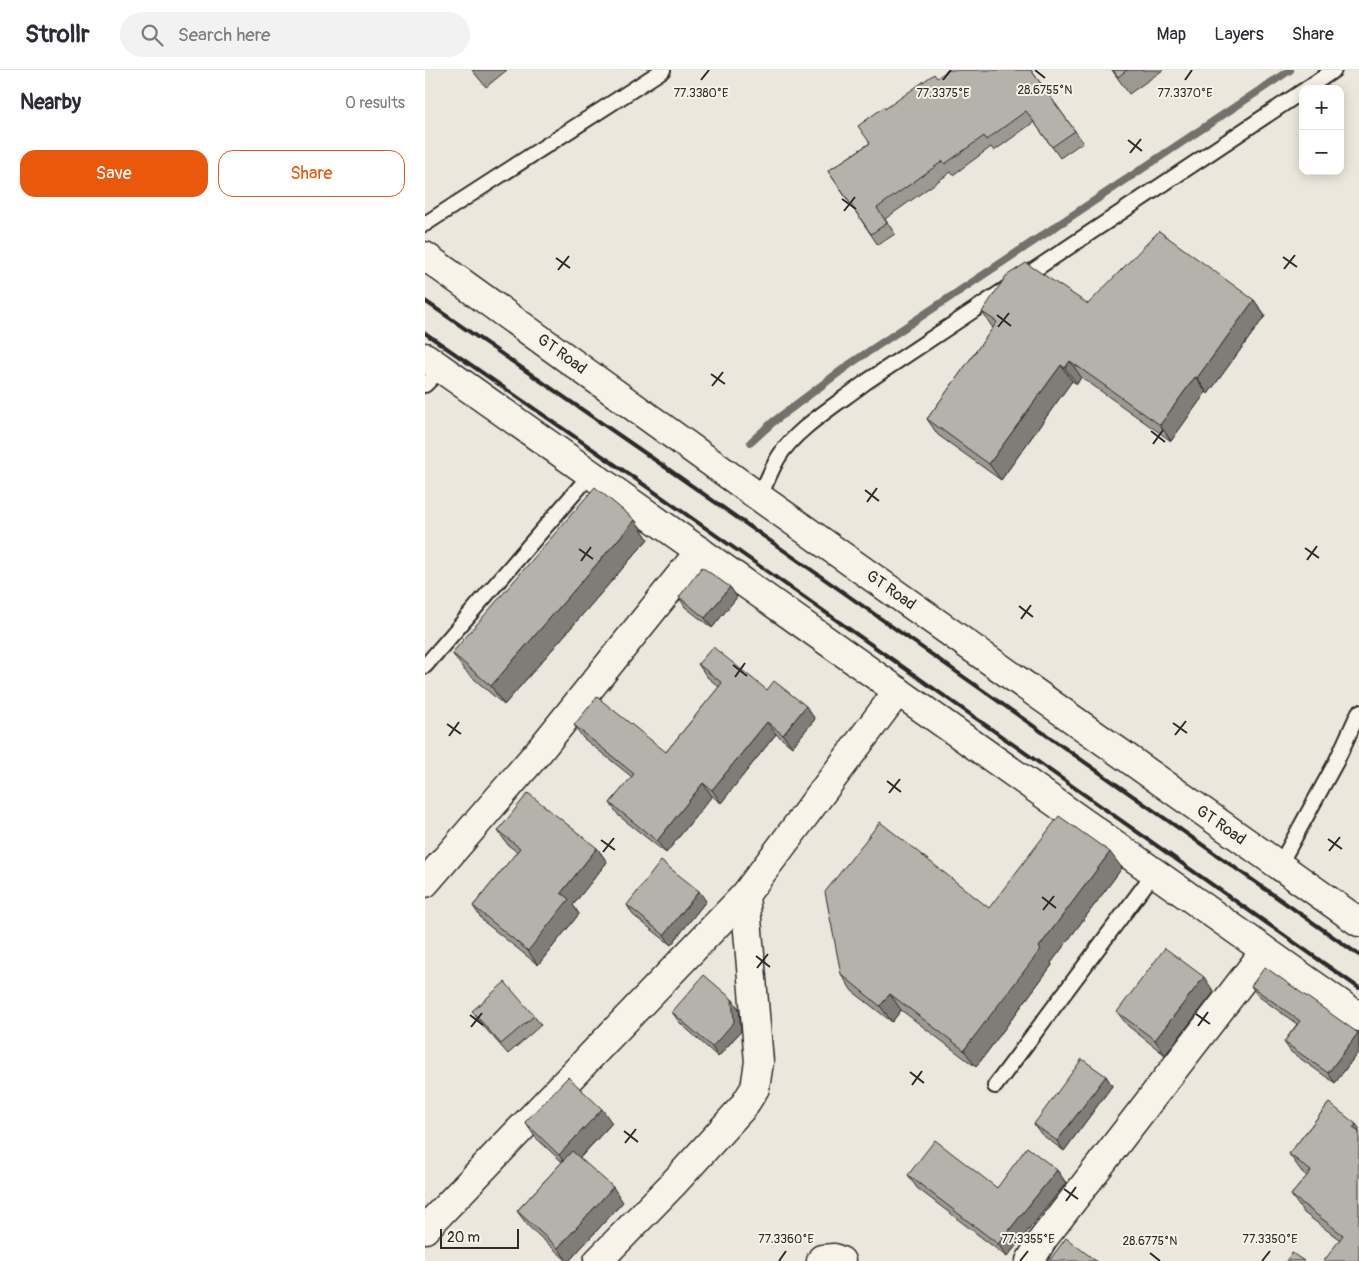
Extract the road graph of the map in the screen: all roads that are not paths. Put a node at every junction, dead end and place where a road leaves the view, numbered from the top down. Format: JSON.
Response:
{"nodes":[{"id":1,"x":663,"y":70,"type":"edge"},
{"id":2,"x":1334,"y":70,"type":"edge"},
{"id":3,"x":1312,"y":85,"type":"edge"},
{"id":4,"x":1299,"y":93,"type":"edge"},
{"id":5,"x":425,"y":224,"type":"edge"},
{"id":6,"x":425,"y":256,"type":"edge"},
{"id":7,"x":430,"y":370,"type":"edge"},
{"id":8,"x":591,"y":475,"type":"junction"},
{"id":9,"x":759,"y":497,"type":"junction"},
{"id":10,"x":699,"y":551,"type":"junction"},
{"id":11,"x":425,"y":666,"type":"edge"},
{"id":12,"x":898,"y":691,"type":"junction"},
{"id":13,"x":1359,"y":712,"type":"edge"},
{"id":14,"x":1279,"y":866,"type":"junction"},
{"id":15,"x":1154,"y":873,"type":"junction"},
{"id":16,"x":425,"y":884,"type":"edge"},
{"id":17,"x":745,"y":896,"type":"junction"},
{"id":18,"x":1359,"y":922,"type":"edge"},
{"id":19,"x":1265,"y":951,"type":"junction"},
{"id":20,"x":1359,"y":1017,"type":"edge"},
{"id":21,"x":995,"y":1086,"type":"dead end"},
{"id":22,"x":425,"y":1229,"type":"edge"},
{"id":23,"x":598,"y":1261,"type":"edge"},
{"id":24,"x":821,"y":1261,"type":"edge"},
{"id":25,"x":841,"y":1261,"type":"edge"},
{"id":26,"x":1031,"y":1261,"type":"edge"}],
"edges":[{"from":1,"to":5,"type":"lane"},
{"from":2,"to":3,"type":"lane"},
{"from":4,"to":9,"type":"lane"},
{"from":6,"to":9,"type":"main road","name":"GT Road"},
{"from":7,"to":8,"type":"main road"},
{"from":8,"to":10,"type":"main road"},
{"from":8,"to":11,"type":"lane"},
{"from":9,"to":14,"type":"main road","name":"GT Road"},
{"from":10,"to":12,"type":"main road"},
{"from":10,"to":16,"type":"main road"},
{"from":12,"to":15,"type":"main road"},
{"from":12,"to":17,"type":"main road"},
{"from":13,"to":14,"type":"lane"},
{"from":14,"to":18,"type":"main road","name":"GT Road"},
{"from":15,"to":19,"type":"main road"},
{"from":15,"to":21,"type":"lane"},
{"from":17,"to":22,"type":"main road"},
{"from":17,"to":23,"type":"main road"},
{"from":19,"to":20,"type":"main road"},
{"from":19,"to":26,"type":"main road"},
{"from":24,"to":25,"type":"main road"}]}
